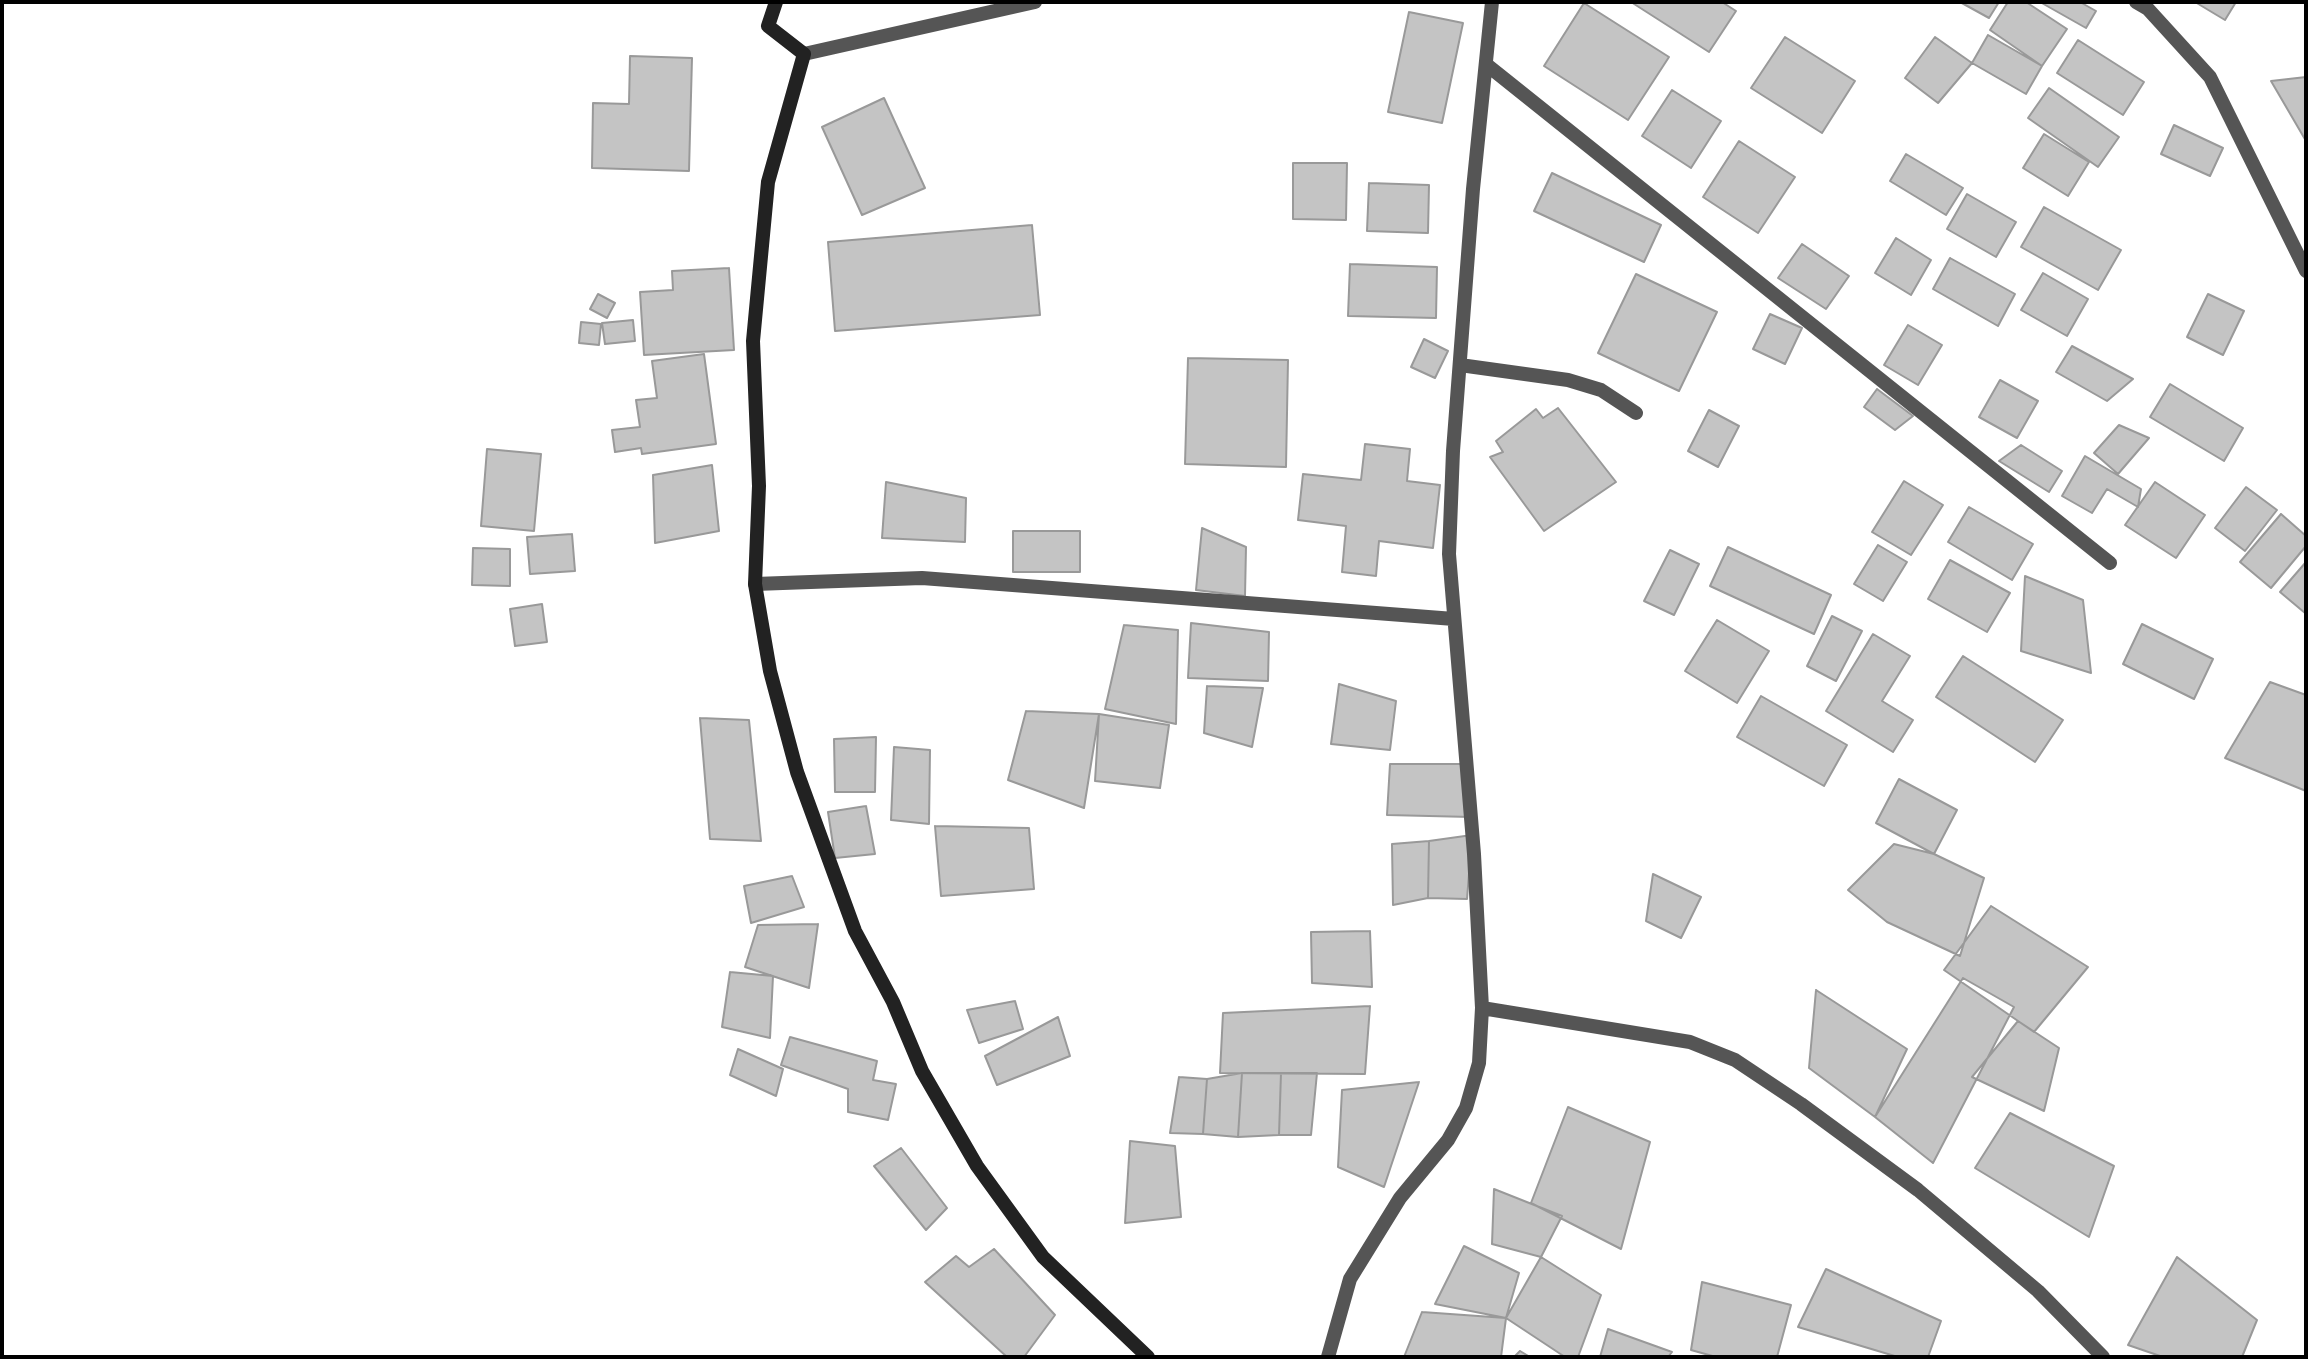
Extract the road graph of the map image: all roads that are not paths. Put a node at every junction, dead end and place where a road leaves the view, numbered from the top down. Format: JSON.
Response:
{"nodes":[{"id":1,"x":776,"y":2,"type":"edge"},
{"id":2,"x":1035,"y":2,"type":"edge"},
{"id":3,"x":1492,"y":2,"type":"edge"},
{"id":4,"x":2136,"y":2,"type":"edge"},
{"id":5,"x":804,"y":54,"type":"junction"},
{"id":6,"x":1487,"y":65,"type":"junction"},
{"id":7,"x":2306,"y":271,"type":"edge"},
{"id":8,"x":1460,"y":365,"type":"junction"},
{"id":9,"x":1636,"y":412,"type":"dead end"},
{"id":10,"x":2110,"y":563,"type":"dead end"},
{"id":11,"x":755,"y":584,"type":"junction"},
{"id":12,"x":1454,"y":619,"type":"junction"},
{"id":13,"x":1482,"y":1009,"type":"junction"},
{"id":14,"x":1148,"y":1357,"type":"edge"},
{"id":15,"x":1328,"y":1357,"type":"edge"},
{"id":16,"x":2103,"y":1357,"type":"edge"}],
"edges":[{"from":1,"to":5,"type":"street"},
{"from":2,"to":5,"type":"street"},
{"from":3,"to":6,"type":"street"},
{"from":4,"to":7,"type":"street"},
{"from":5,"to":11,"type":"street"},
{"from":6,"to":8,"type":"street"},
{"from":6,"to":10,"type":"street"},
{"from":8,"to":9,"type":"street"},
{"from":8,"to":12,"type":"street"},
{"from":11,"to":12,"type":"street"},
{"from":11,"to":14,"type":"street"},
{"from":12,"to":13,"type":"street"},
{"from":13,"to":15,"type":"street"},
{"from":13,"to":16,"type":"street"}]}
